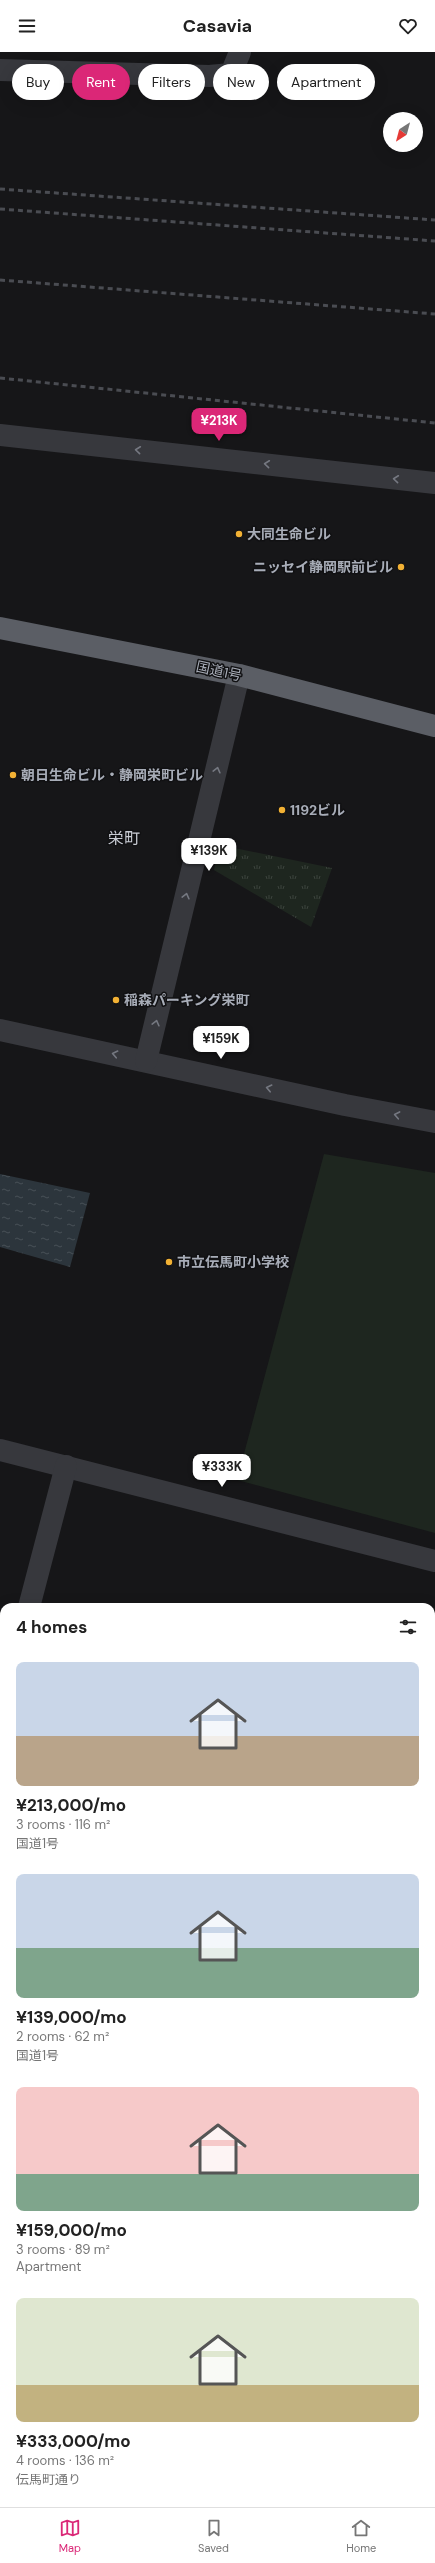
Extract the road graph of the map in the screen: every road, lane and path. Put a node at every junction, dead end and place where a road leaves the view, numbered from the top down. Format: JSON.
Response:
{"nodes":[{"id":1,"x":240,"y":52,"type":"edge"},
{"id":2,"x":0,"y":70,"type":"edge"},
{"id":3,"x":0,"y":435,"type":"edge"},
{"id":4,"x":435,"y":483,"type":"edge"},
{"id":5,"x":0,"y":628,"type":"edge"},
{"id":6,"x":239,"y":675,"type":"junction"},
{"id":7,"x":435,"y":726,"type":"edge"},
{"id":8,"x":0,"y":1030,"type":"edge"},
{"id":9,"x":146,"y":1060,"type":"junction"},
{"id":10,"x":435,"y":1122,"type":"edge"},
{"id":11,"x":0,"y":1450,"type":"edge"},
{"id":12,"x":66,"y":1466,"type":"junction"},
{"id":13,"x":435,"y":1561,"type":"edge"},
{"id":14,"x":30,"y":1603,"type":"edge"}],
"edges":[{"from":1,"to":2,"type":"street"},
{"from":4,"to":3,"type":"street","one_way":true},
{"from":5,"to":6,"type":"highway","name":"国道1号"},
{"from":6,"to":7,"type":"highway","name":"国道1号"},
{"from":9,"to":6,"type":"street","one_way":true},
{"from":9,"to":8,"type":"street","one_way":true},
{"from":10,"to":9,"type":"street","one_way":true},
{"from":11,"to":12,"type":"street"},
{"from":12,"to":13,"type":"street"},
{"from":12,"to":14,"type":"street"}]}
